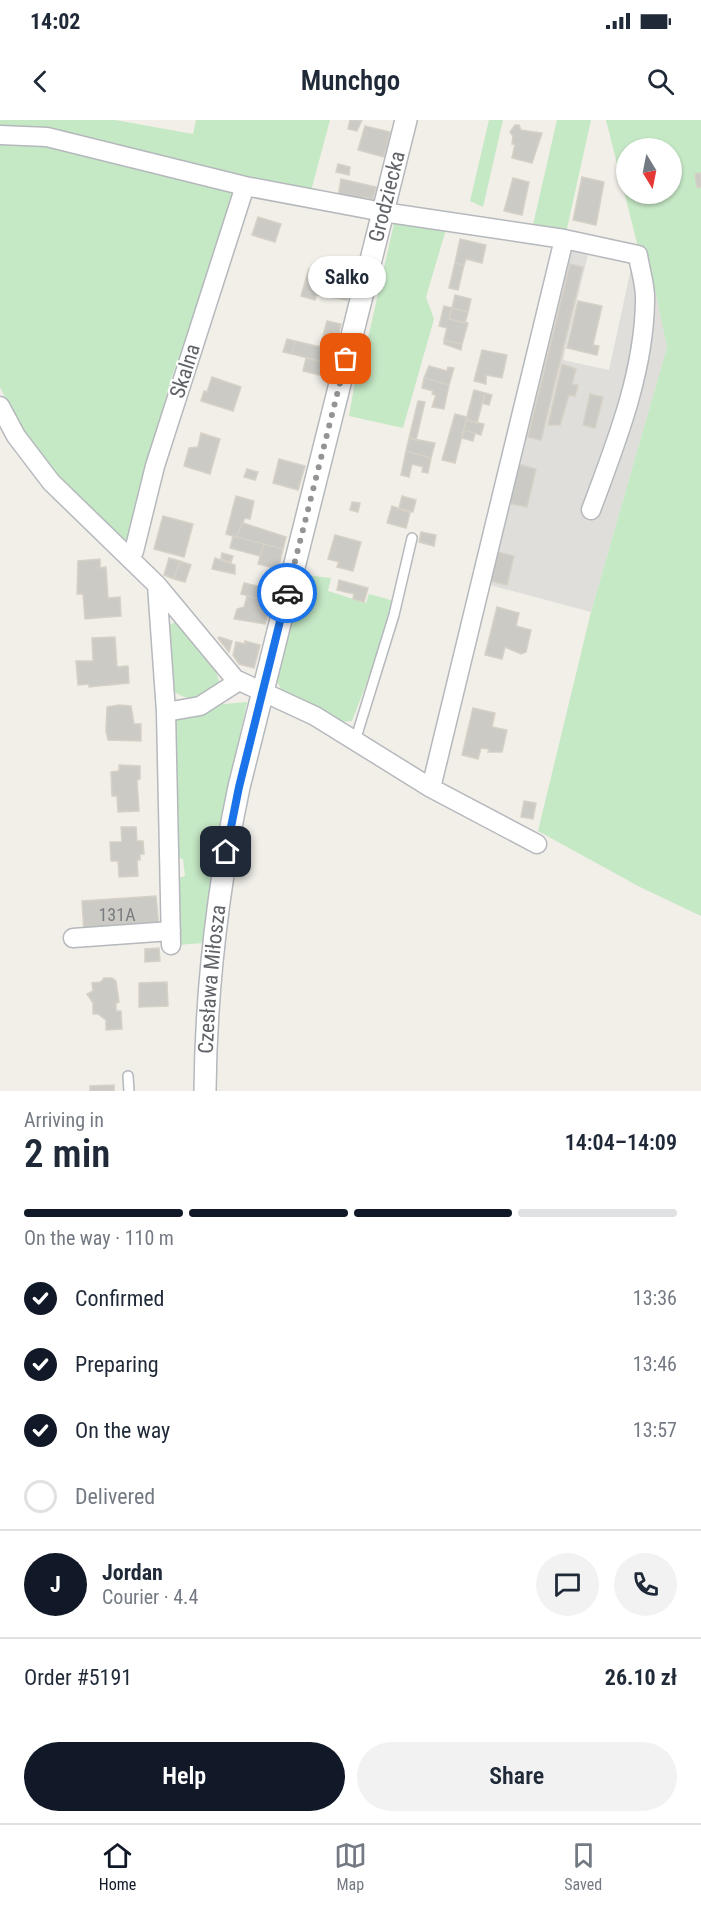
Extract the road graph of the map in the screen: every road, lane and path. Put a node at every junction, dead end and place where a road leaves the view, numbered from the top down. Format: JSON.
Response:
{"nodes":[{"id":1,"x":406,"y":120,"type":"edge"},
{"id":2,"x":0,"y":135,"type":"edge"},
{"id":3,"x":245,"y":186,"type":"junction"},
{"id":4,"x":383,"y":212,"type":"junction"},
{"id":5,"x":564,"y":239,"type":"junction"},
{"id":6,"x":0,"y":406,"type":"edge"},
{"id":7,"x":591,"y":510,"type":"dead end"},
{"id":8,"x":412,"y":538,"type":"dead end"},
{"id":9,"x":129,"y":556,"type":"junction"},
{"id":10,"x":157,"y":585,"type":"junction"},
{"id":11,"x":239,"y":681,"type":"junction"},
{"id":12,"x":262,"y":692,"type":"junction"},
{"id":13,"x":166,"y":712,"type":"junction"},
{"id":14,"x":355,"y":741,"type":"junction"},
{"id":15,"x":431,"y":788,"type":"junction"},
{"id":16,"x":537,"y":844,"type":"dead end"},
{"id":17,"x":73,"y":938,"type":"dead end"},
{"id":18,"x":128,"y":1076,"type":"dead end"},
{"id":19,"x":129,"y":1091,"type":"edge"},
{"id":20,"x":204,"y":1091,"type":"edge"}],
"edges":[{"from":1,"to":4,"type":"street","name":"Grodziecka"},
{"from":2,"to":3,"type":"street"},
{"from":3,"to":4,"type":"street"},
{"from":3,"to":9,"type":"street","name":"Skalna"},
{"from":4,"to":5,"type":"street"},
{"from":4,"to":12,"type":"street","name":"Grodziecka"},
{"from":5,"to":7,"type":"street"},
{"from":5,"to":15,"type":"street"},
{"from":6,"to":9,"type":"street"},
{"from":8,"to":14,"type":"lane"},
{"from":9,"to":10,"type":"street"},
{"from":10,"to":11,"type":"street"},
{"from":10,"to":13,"type":"street"},
{"from":11,"to":12,"type":"street"},
{"from":11,"to":13,"type":"street"},
{"from":12,"to":14,"type":"street"},
{"from":12,"to":20,"type":"street","name":"Czesława Miłosza"},
{"from":13,"to":17,"type":"street"},
{"from":14,"to":15,"type":"street"},
{"from":15,"to":16,"type":"street"},
{"from":18,"to":19,"type":"lane"}]}
